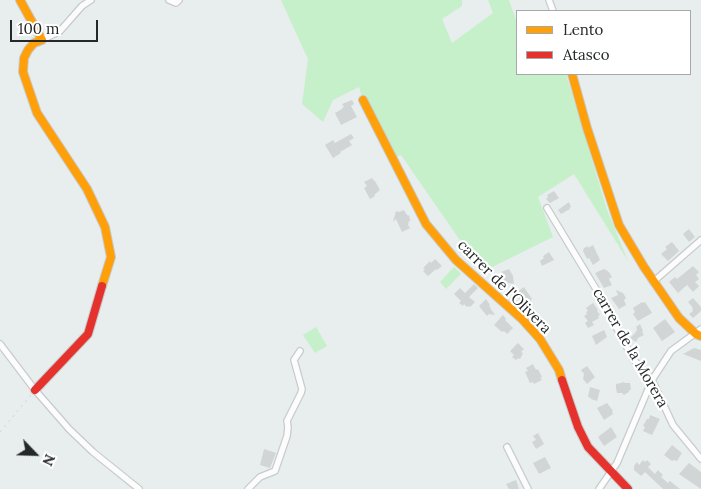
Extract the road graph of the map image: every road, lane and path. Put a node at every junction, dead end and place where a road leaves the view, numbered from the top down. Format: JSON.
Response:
{"nodes":[{"id":1,"x":20,"y":0,"type":"edge"},
{"id":2,"x":91,"y":0,"type":"edge"},
{"id":3,"x":169,"y":0,"type":"edge"},
{"id":4,"x":179,"y":0,"type":"edge"},
{"id":5,"x":42,"y":40,"type":"junction"},
{"id":6,"x":572,"y":75,"type":"edge"},
{"id":7,"x":362,"y":100,"type":"dead end"},
{"id":8,"x":547,"y":208,"type":"dead end"},
{"id":9,"x":701,"y":240,"type":"edge"},
{"id":10,"x":654,"y":282,"type":"junction"},
{"id":11,"x":699,"y":333,"type":"edge"},
{"id":12,"x":0,"y":344,"type":"edge"},
{"id":13,"x":300,"y":351,"type":"dead end"},
{"id":14,"x":652,"y":380,"type":"junction"},
{"id":15,"x":34,"y":390,"type":"junction"},
{"id":16,"x":0,"y":432,"type":"edge"},
{"id":17,"x":507,"y":447,"type":"dead end"},
{"id":18,"x":701,"y":459,"type":"edge"},
{"id":19,"x":611,"y":472,"type":"junction"},
{"id":20,"x":138,"y":489,"type":"edge"},
{"id":21,"x":248,"y":489,"type":"edge"},
{"id":22,"x":528,"y":489,"type":"edge"},
{"id":23,"x":599,"y":489,"type":"edge"},
{"id":24,"x":628,"y":489,"type":"edge"}],
"edges":[{"from":1,"to":5,"type":"street"},
{"from":2,"to":5,"type":"street"},
{"from":3,"to":4,"type":"street"},
{"from":5,"to":15,"type":"street"},
{"from":6,"to":10,"type":"street"},
{"from":7,"to":19,"type":"street","name":"carrer de l'Olivera"},
{"from":8,"to":14,"type":"street","name":"carrer de la Morera"},
{"from":9,"to":10,"type":"street"},
{"from":10,"to":11,"type":"street"},
{"from":11,"to":14,"type":"street"},
{"from":12,"to":15,"type":"street"},
{"from":13,"to":21,"type":"street"},
{"from":14,"to":18,"type":"street","name":"carrer de la Morera"},
{"from":14,"to":19,"type":"street"},
{"from":15,"to":16,"type":"path"},
{"from":15,"to":20,"type":"street"},
{"from":17,"to":22,"type":"street"},
{"from":19,"to":23,"type":"street"},
{"from":19,"to":24,"type":"street","name":"carrer de l'Olivera"}]}
